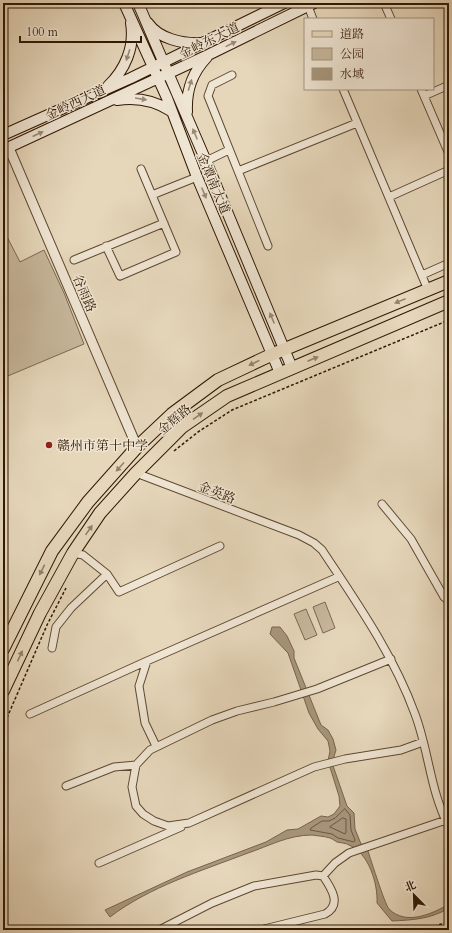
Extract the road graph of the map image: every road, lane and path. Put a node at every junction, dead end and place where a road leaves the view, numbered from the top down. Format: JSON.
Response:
{"nodes":[{"id":1,"x":124,"y":3,"type":"edge"},
{"id":2,"x":284,"y":3,"type":"edge"},
{"id":3,"x":384,"y":3,"type":"edge"},
{"id":4,"x":311,"y":5,"type":"edge"},
{"id":5,"x":140,"y":8,"type":"edge"},
{"id":6,"x":261,"y":15,"type":"junction"},
{"id":7,"x":130,"y":17,"type":"junction"},
{"id":8,"x":313,"y":18,"type":"edge"},
{"id":9,"x":391,"y":18,"type":"edge"},
{"id":10,"x":268,"y":26,"type":"junction"},
{"id":11,"x":207,"y":42,"type":"junction"},
{"id":12,"x":208,"y":55,"type":"junction"},
{"id":13,"x":163,"y":62,"type":"junction"},
{"id":14,"x":153,"y":68,"type":"junction"},
{"id":15,"x":168,"y":74,"type":"junction"},
{"id":16,"x":232,"y":75,"type":"dead end"},
{"id":17,"x":158,"y":79,"type":"junction"},
{"id":18,"x":449,"y":85,"type":"edge"},
{"id":19,"x":343,"y":90,"type":"edge"},
{"id":20,"x":421,"y":90,"type":"edge"},
{"id":21,"x":100,"y":92,"type":"junction"},
{"id":22,"x":424,"y":96,"type":"junction"},
{"id":23,"x":109,"y":101,"type":"junction"},
{"id":24,"x":171,"y":111,"type":"junction"},
{"id":25,"x":188,"y":119,"type":"junction"},
{"id":26,"x":357,"y":123,"type":"junction"},
{"id":27,"x":3,"y":134,"type":"edge"},
{"id":28,"x":6,"y":149,"type":"edge"},
{"id":29,"x":229,"y":150,"type":"junction"},
{"id":30,"x":449,"y":154,"type":"edge"},
{"id":31,"x":206,"y":161,"type":"junction"},
{"id":32,"x":141,"y":169,"type":"dead end"},
{"id":33,"x":449,"y":170,"type":"edge"},
{"id":34,"x":238,"y":171,"type":"junction"},
{"id":35,"x":197,"y":177,"type":"junction"},
{"id":36,"x":152,"y":195,"type":"junction"},
{"id":37,"x":389,"y":197,"type":"junction"},
{"id":38,"x":164,"y":223,"type":"junction"},
{"id":39,"x":106,"y":246,"type":"junction"},
{"id":40,"x":268,"y":246,"type":"dead end"},
{"id":41,"x":74,"y":260,"type":"dead end"},
{"id":42,"x":449,"y":263,"type":"edge"},
{"id":43,"x":422,"y":275,"type":"junction"},
{"id":44,"x":449,"y":281,"type":"edge"},
{"id":45,"x":428,"y":290,"type":"junction"},
{"id":46,"x":448,"y":305,"type":"edge"},
{"id":47,"x":449,"y":320,"type":"edge"},
{"id":48,"x":285,"y":349,"type":"junction"},
{"id":49,"x":273,"y":354,"type":"junction"},
{"id":50,"x":292,"y":368,"type":"junction"},
{"id":51,"x":280,"y":373,"type":"junction"},
{"id":52,"x":137,"y":448,"type":"junction"},
{"id":53,"x":171,"y":453,"type":"dead end"},
{"id":54,"x":136,"y":473,"type":"junction"},
{"id":55,"x":382,"y":504,"type":"dead end"},
{"id":56,"x":220,"y":546,"type":"dead end"},
{"id":57,"x":73,"y":553,"type":"junction"},
{"id":58,"x":107,"y":574,"type":"junction"},
{"id":59,"x":338,"y":577,"type":"junction"},
{"id":60,"x":68,"y":584,"type":"dead end"},
{"id":61,"x":449,"y":601,"type":"edge"},
{"id":62,"x":52,"y":648,"type":"dead end"},
{"id":63,"x":3,"y":649,"type":"edge"},
{"id":64,"x":391,"y":659,"type":"junction"},
{"id":65,"x":147,"y":661,"type":"junction"},
{"id":66,"x":3,"y":691,"type":"edge"},
{"id":67,"x":30,"y":714,"type":"dead end"},
{"id":68,"x":3,"y":727,"type":"edge"},
{"id":69,"x":423,"y":742,"type":"junction"},
{"id":70,"x":156,"y":746,"type":"junction"},
{"id":71,"x":136,"y":765,"type":"junction"},
{"id":72,"x":66,"y":786,"type":"dead end"},
{"id":73,"x":448,"y":822,"type":"edge"},
{"id":74,"x":189,"y":823,"type":"junction"},
{"id":75,"x":99,"y":863,"type":"dead end"},
{"id":76,"x":323,"y":876,"type":"junction"},
{"id":77,"x":449,"y":921,"type":"edge"},
{"id":78,"x":158,"y":930,"type":"edge"},
{"id":79,"x":260,"y":930,"type":"edge"},
{"id":80,"x":425,"y":930,"type":"edge"}],
"edges":[{"from":1,"to":7,"type":"main road","name":"金潭南大道"},
{"from":2,"to":6,"type":"main road","name":"金岭东大道"},
{"from":3,"to":9,"type":"street"},
{"from":4,"to":8,"type":"street"},
{"from":4,"to":10,"type":"main road","name":"金岭东大道"},
{"from":5,"to":11,"type":"main road"},
{"from":5,"to":13,"type":"main road","name":"金潭南大道"},
{"from":6,"to":10,"type":"main road"},
{"from":6,"to":11,"type":"main road","name":"金岭东大道"},
{"from":7,"to":14,"type":"main road","name":"金潭南大道"},
{"from":7,"to":21,"type":"main road","one_way":true},
{"from":12,"to":10,"type":"main road","name":"金岭东大道","one_way":true},
{"from":11,"to":13,"type":"main road","name":"金岭东大道"},
{"from":12,"to":15,"type":"main road","name":"金岭东大道"},
{"from":25,"to":12,"type":"main road","one_way":true},
{"from":13,"to":14,"type":"main road","name":"金岭东大道"},
{"from":13,"to":15,"type":"main road","name":"金潭南大道"},
{"from":14,"to":17,"type":"main road","name":"金潭南大道"},
{"from":14,"to":21,"type":"main road","name":"金岭西大道"},
{"from":15,"to":17,"type":"main road","name":"金岭东大道"},
{"from":15,"to":25,"type":"main road","name":"金潭南大道"},
{"from":16,"to":29,"type":"street"},
{"from":17,"to":23,"type":"main road","name":"金岭西大道"},
{"from":17,"to":24,"type":"main road","name":"金潭南大道"},
{"from":18,"to":22,"type":"street"},
{"from":19,"to":26,"type":"street"},
{"from":20,"to":22,"type":"street"},
{"from":21,"to":27,"type":"main road","name":"金岭西大道"},
{"from":22,"to":30,"type":"street"},
{"from":23,"to":24,"type":"main road","one_way":true},
{"from":28,"to":23,"type":"main road","name":"金岭西大道","one_way":true},
{"from":24,"to":35,"type":"main road","name":"金潭南大道"},
{"from":31,"to":25,"type":"main road","name":"金潭南大道","one_way":true},
{"from":26,"to":34,"type":"street"},
{"from":26,"to":37,"type":"street"},
{"from":28,"to":52,"type":"street","name":"谷雨路"},
{"from":29,"to":31,"type":"street"},
{"from":29,"to":34,"type":"street"},
{"from":48,"to":31,"type":"main road","name":"金潭南大道","one_way":true},
{"from":32,"to":36,"type":"street"},
{"from":33,"to":37,"type":"street"},
{"from":34,"to":40,"type":"street"},
{"from":35,"to":36,"type":"street"},
{"from":35,"to":49,"type":"main road","name":"金潭南大道","one_way":true},
{"from":36,"to":38,"type":"street"},
{"from":37,"to":43,"type":"street"},
{"from":38,"to":39,"type":"street"},
{"from":38,"to":39,"type":"street"},
{"from":39,"to":41,"type":"street"},
{"from":42,"to":43,"type":"street"},
{"from":43,"to":45,"type":"street"},
{"from":44,"to":45,"type":"main road","name":"金辉路"},
{"from":45,"to":48,"type":"main road","name":"金辉路","one_way":true},
{"from":50,"to":46,"type":"main road","name":"金辉路","one_way":true},
{"from":47,"to":53,"type":"path"},
{"from":48,"to":49,"type":"main road","name":"金辉路"},
{"from":48,"to":50,"type":"main road","name":"金潭南大道"},
{"from":49,"to":51,"type":"main road","name":"金潭南大道"},
{"from":49,"to":52,"type":"main road","name":"金辉路","one_way":true},
{"from":50,"to":51,"type":"main road","name":"金辉路"},
{"from":54,"to":51,"type":"main road","name":"金辉路","one_way":true},
{"from":52,"to":63,"type":"main road","name":"金辉路","one_way":true},
{"from":57,"to":54,"type":"main road","name":"金辉路","one_way":true},
{"from":54,"to":59,"type":"street","name":"金英路"},
{"from":55,"to":61,"type":"street"},
{"from":56,"to":58,"type":"street"},
{"from":57,"to":58,"type":"street"},
{"from":66,"to":57,"type":"main road","name":"金辉路","one_way":true},
{"from":58,"to":62,"type":"street"},
{"from":59,"to":64,"type":"street","name":"金英路"},
{"from":59,"to":65,"type":"street"},
{"from":60,"to":68,"type":"path"},
{"from":64,"to":69,"type":"street","name":"金英路"},
{"from":64,"to":70,"type":"street"},
{"from":65,"to":67,"type":"street"},
{"from":65,"to":70,"type":"street"},
{"from":69,"to":73,"type":"street","name":"金英路"},
{"from":69,"to":74,"type":"street"},
{"from":70,"to":71,"type":"street"},
{"from":71,"to":72,"type":"street"},
{"from":71,"to":74,"type":"street"},
{"from":73,"to":76,"type":"street"},
{"from":74,"to":75,"type":"street"},
{"from":76,"to":78,"type":"street"},
{"from":76,"to":79,"type":"street"},
{"from":77,"to":80,"type":"path"}]}
